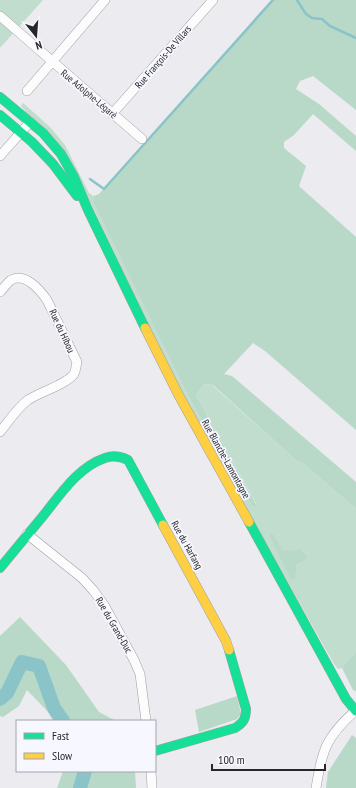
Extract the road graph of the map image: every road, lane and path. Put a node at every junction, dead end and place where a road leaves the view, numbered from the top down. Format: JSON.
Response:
{"nodes":[{"id":1,"x":105,"y":0,"type":"edge"},
{"id":2,"x":213,"y":0,"type":"edge"},
{"id":3,"x":0,"y":16,"type":"edge"},
{"id":4,"x":51,"y":62,"type":"junction"},
{"id":5,"x":27,"y":91,"type":"dead end"},
{"id":6,"x":0,"y":97,"type":"edge"},
{"id":7,"x":112,"y":114,"type":"junction"},
{"id":8,"x":0,"y":115,"type":"edge"},
{"id":9,"x":30,"y":122,"type":"junction"},
{"id":10,"x":20,"y":133,"type":"junction"},
{"id":11,"x":142,"y":139,"type":"dead end"},
{"id":12,"x":0,"y":156,"type":"edge"},
{"id":13,"x":88,"y":210,"type":"junction"},
{"id":14,"x":0,"y":292,"type":"edge"},
{"id":15,"x":0,"y":432,"type":"edge"},
{"id":16,"x":28,"y":534,"type":"junction"},
{"id":17,"x":0,"y":568,"type":"edge"},
{"id":18,"x":356,"y":711,"type":"edge"},
{"id":19,"x":146,"y":720,"type":"edge"},
{"id":20,"x":156,"y":751,"type":"edge"},
{"id":21,"x":151,"y":772,"type":"edge"},
{"id":22,"x":152,"y":788,"type":"edge"},
{"id":23,"x":316,"y":788,"type":"edge"}],
"edges":[{"from":1,"to":4,"type":"street"},
{"from":2,"to":7,"type":"street","name":"Rue François-De Villars"},
{"from":3,"to":4,"type":"street","name":"Rue Adolphe-Légaré"},
{"from":4,"to":5,"type":"street"},
{"from":4,"to":7,"type":"street","name":"Rue Adolphe-Légaré"},
{"from":6,"to":9,"type":"street","name":"Rue Blanche-Lamontagne"},
{"from":7,"to":11,"type":"street","name":"Rue Adolphe-Légaré"},
{"from":8,"to":10,"type":"street","name":"Rue Blanche-Lamontagne"},
{"from":9,"to":10,"type":"street"},
{"from":9,"to":13,"type":"street","name":"Rue Blanche-Lamontagne"},
{"from":10,"to":12,"type":"street"},
{"from":10,"to":13,"type":"street","name":"Rue Blanche-Lamontagne"},
{"from":13,"to":18,"type":"street","name":"Rue Blanche-Lamontagne"},
{"from":14,"to":15,"type":"street","name":"Rue du Hibou"},
{"from":16,"to":17,"type":"street","name":"Rue du Harfang"},
{"from":16,"to":19,"type":"street","name":"Rue du Grand-Duc"},
{"from":16,"to":20,"type":"street","name":"Rue du Harfang"},
{"from":18,"to":23,"type":"street"},
{"from":21,"to":22,"type":"street"}]}
